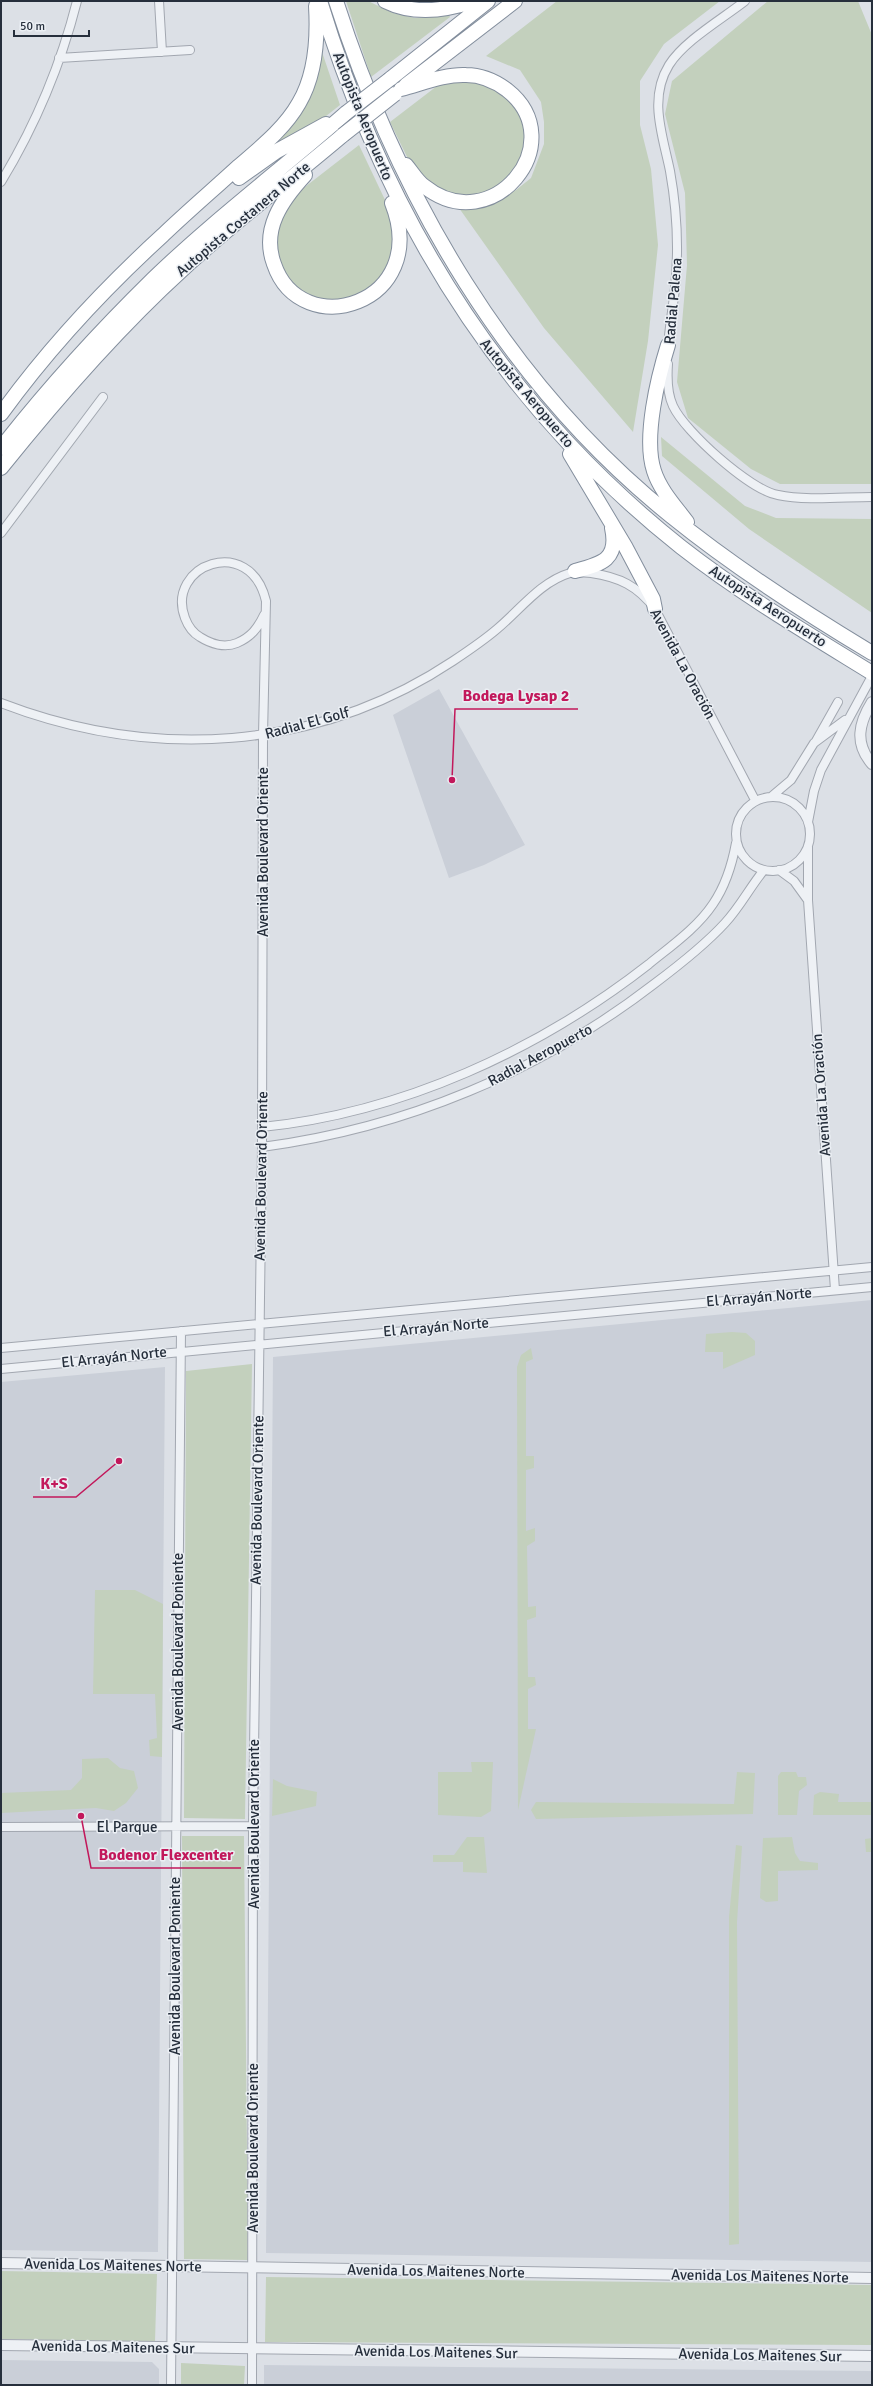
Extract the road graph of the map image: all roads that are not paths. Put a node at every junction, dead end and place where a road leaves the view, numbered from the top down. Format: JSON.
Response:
{"nodes":[{"id":1,"x":77,"y":1,"type":"edge"},
{"id":2,"x":159,"y":1,"type":"edge"},
{"id":3,"x":316,"y":1,"type":"edge"},
{"id":4,"x":320,"y":1,"type":"edge"},
{"id":5,"x":336,"y":1,"type":"edge"},
{"id":6,"x":385,"y":1,"type":"edge"},
{"id":7,"x":474,"y":1,"type":"edge"},
{"id":8,"x":488,"y":1,"type":"edge"},
{"id":9,"x":515,"y":1,"type":"edge"},
{"id":10,"x":745,"y":1,"type":"edge"},
{"id":11,"x":190,"y":50,"type":"dead end"},
{"id":12,"x":162,"y":52,"type":"junction"},
{"id":13,"x":60,"y":58,"type":"junction"},
{"id":14,"x":398,"y":92,"type":"junction"},
{"id":15,"x":346,"y":113,"type":"junction"},
{"id":16,"x":341,"y":137,"type":"junction"},
{"id":17,"x":389,"y":140,"type":"junction"},
{"id":18,"x":379,"y":161,"type":"junction"},
{"id":19,"x":1,"y":182,"type":"edge"},
{"id":20,"x":141,"y":258,"type":"junction"},
{"id":21,"x":668,"y":345,"type":"junction"},
{"id":22,"x":103,"y":397,"type":"dead end"},
{"id":23,"x":1,"y":414,"type":"edge"},
{"id":24,"x":550,"y":424,"type":"junction"},
{"id":25,"x":1,"y":448,"type":"edge"},
{"id":26,"x":1,"y":468,"type":"edge"},
{"id":27,"x":872,"y":497,"type":"edge"},
{"id":28,"x":612,"y":525,"type":"junction"},
{"id":29,"x":1,"y":533,"type":"edge"},
{"id":30,"x":700,"y":538,"type":"junction"},
{"id":31,"x":575,"y":571,"type":"junction"},
{"id":32,"x":654,"y":609,"type":"junction"},
{"id":33,"x":264,"y":615,"type":"junction"},
{"id":34,"x":872,"y":653,"type":"edge"},
{"id":35,"x":872,"y":674,"type":"edge"},
{"id":36,"x":838,"y":702,"type":"dead end"},
{"id":37,"x":872,"y":702,"type":"edge"},
{"id":38,"x":1,"y":703,"type":"edge"},
{"id":39,"x":853,"y":710,"type":"junction"},
{"id":40,"x":263,"y":735,"type":"junction"},
{"id":41,"x":814,"y":743,"type":"junction"},
{"id":42,"x":872,"y":764,"type":"edge"},
{"id":43,"x":772,"y":796,"type":"junction"},
{"id":44,"x":755,"y":800,"type":"junction"},
{"id":45,"x":808,"y":822,"type":"junction"},
{"id":46,"x":736,"y":843,"type":"junction"},
{"id":47,"x":808,"y":847,"type":"junction"},
{"id":48,"x":764,"y":870,"type":"junction"},
{"id":49,"x":779,"y":870,"type":"junction"},
{"id":50,"x":808,"y":900,"type":"junction"},
{"id":51,"x":262,"y":1127,"type":"junction"},
{"id":52,"x":262,"y":1147,"type":"junction"},
{"id":53,"x":872,"y":1267,"type":"edge"},
{"id":54,"x":833,"y":1270,"type":"junction"},
{"id":55,"x":872,"y":1286,"type":"edge"},
{"id":56,"x":835,"y":1290,"type":"junction"},
{"id":57,"x":259,"y":1325,"type":"junction"},
{"id":58,"x":181,"y":1331,"type":"junction"},
{"id":59,"x":259,"y":1344,"type":"junction"},
{"id":60,"x":1,"y":1348,"type":"edge"},
{"id":61,"x":180,"y":1351,"type":"junction"},
{"id":62,"x":1,"y":1369,"type":"edge"},
{"id":63,"x":253,"y":1826,"type":"junction"},
{"id":64,"x":1,"y":1827,"type":"edge"},
{"id":65,"x":176,"y":1827,"type":"junction"},
{"id":66,"x":1,"y":2263,"type":"edge"},
{"id":67,"x":173,"y":2266,"type":"junction"},
{"id":68,"x":252,"y":2267,"type":"junction"},
{"id":69,"x":872,"y":2278,"type":"edge"},
{"id":70,"x":1,"y":2346,"type":"edge"},
{"id":71,"x":172,"y":2349,"type":"junction"},
{"id":72,"x":252,"y":2349,"type":"junction"},
{"id":73,"x":872,"y":2356,"type":"edge"},
{"id":74,"x":171,"y":2385,"type":"edge"},
{"id":75,"x":252,"y":2385,"type":"edge"}],
"edges":[{"from":1,"to":13,"type":"street"},
{"from":2,"to":12,"type":"street"},
{"from":3,"to":20,"type":"highway"},
{"from":4,"to":18,"type":"highway","name":"Autopista Aeropuerto"},
{"from":5,"to":17,"type":"highway","name":"Autopista Aeropuerto"},
{"from":6,"to":7,"type":"highway"},
{"from":8,"to":15,"type":"highway","name":"Autopista Costanera Norte","bridge":true},
{"from":9,"to":14,"type":"highway","name":"Autopista Costanera Norte"},
{"from":10,"to":21,"type":"street","name":"Radial Palena"},
{"from":11,"to":12,"type":"street"},
{"from":12,"to":13,"type":"street"},
{"from":13,"to":19,"type":"street"},
{"from":14,"to":16,"type":"highway","name":"Autopista Costanera Norte","bridge":true},
{"from":14,"to":17,"type":"highway"},
{"from":15,"to":20,"type":"highway"},
{"from":15,"to":25,"type":"highway","name":"Autopista Costanera Norte"},
{"from":16,"to":18,"type":"highway"},
{"from":16,"to":26,"type":"highway","name":"Autopista Costanera Norte"},
{"from":17,"to":30,"type":"highway","name":"Autopista Aeropuerto"},
{"from":18,"to":24,"type":"highway","name":"Autopista Aeropuerto"},
{"from":20,"to":23,"type":"highway"},
{"from":21,"to":27,"type":"street","name":"Radial Palena"},
{"from":21,"to":30,"type":"highway"},
{"from":22,"to":29,"type":"street"},
{"from":24,"to":28,"type":"highway"},
{"from":24,"to":35,"type":"highway","name":"Autopista Aeropuerto"},
{"from":28,"to":31,"type":"highway"},
{"from":28,"to":32,"type":"highway"},
{"from":30,"to":34,"type":"highway","name":"Autopista Aeropuerto"},
{"from":31,"to":32,"type":"street","name":"Avenida La Oración"},
{"from":31,"to":40,"type":"street","name":"Radial El Golf"},
{"from":32,"to":44,"type":"street","name":"Avenida La Oración"},
{"from":33,"to":33,"type":"street"},
{"from":33,"to":40,"type":"street","name":"Avenida Boulevard Oriente"},
{"from":35,"to":39,"type":"street"},
{"from":36,"to":41,"type":"street"},
{"from":37,"to":42,"type":"street"},
{"from":38,"to":40,"type":"street","name":"Radial El Golf"},
{"from":39,"to":41,"type":"street"},
{"from":39,"to":45,"type":"street"},
{"from":40,"to":51,"type":"street","name":"Avenida Boulevard Oriente"},
{"from":41,"to":43,"type":"street"},
{"from":43,"to":44,"type":"street"},
{"from":43,"to":45,"type":"street"},
{"from":44,"to":46,"type":"street"},
{"from":45,"to":47,"type":"street"},
{"from":46,"to":48,"type":"street"},
{"from":46,"to":51,"type":"street","name":"Radial Aeropuerto"},
{"from":47,"to":49,"type":"street"},
{"from":47,"to":50,"type":"street","name":"Avenida La Oración"},
{"from":48,"to":49,"type":"street"},
{"from":48,"to":52,"type":"street","name":"Radial Aeropuerto"},
{"from":49,"to":50,"type":"street"},
{"from":50,"to":54,"type":"street","name":"Avenida La Oración"},
{"from":51,"to":52,"type":"street","name":"Avenida Boulevard Oriente"},
{"from":52,"to":57,"type":"street","name":"Avenida Boulevard Oriente"},
{"from":53,"to":54,"type":"street","name":"El Arrayán Norte"},
{"from":54,"to":56,"type":"street","name":"Avenida La Oración"},
{"from":54,"to":57,"type":"street","name":"El Arrayán Norte"},
{"from":55,"to":56,"type":"street","name":"El Arrayán Norte"},
{"from":56,"to":59,"type":"street","name":"El Arrayán Norte"},
{"from":57,"to":58,"type":"street","name":"El Arrayán Norte"},
{"from":57,"to":59,"type":"street","name":"Avenida Boulevard Oriente"},
{"from":58,"to":60,"type":"street","name":"El Arrayán Norte"},
{"from":58,"to":61,"type":"street","name":"Avenida Boulevard Poniente"},
{"from":59,"to":61,"type":"street","name":"El Arrayán Norte"},
{"from":59,"to":63,"type":"street","name":"Avenida Boulevard Oriente"},
{"from":61,"to":62,"type":"street","name":"El Arrayán Norte"},
{"from":61,"to":65,"type":"street","name":"Avenida Boulevard Poniente"},
{"from":63,"to":65,"type":"street","name":"El Parque"},
{"from":63,"to":68,"type":"street","name":"Avenida Boulevard Oriente"},
{"from":64,"to":65,"type":"street","name":"El Parque"},
{"from":65,"to":67,"type":"street","name":"Avenida Boulevard Poniente"},
{"from":66,"to":67,"type":"street","name":"Avenida Los Maitenes Norte"},
{"from":67,"to":68,"type":"street","name":"Avenida Los Maitenes Norte"},
{"from":67,"to":71,"type":"street","name":"Avenida Boulevard Poniente"},
{"from":68,"to":69,"type":"street","name":"Avenida Los Maitenes Norte"},
{"from":68,"to":72,"type":"street","name":"Avenida Boulevard Oriente"},
{"from":70,"to":71,"type":"street","name":"Avenida Los Maitenes Sur"},
{"from":71,"to":72,"type":"street","name":"Avenida Los Maitenes Sur"},
{"from":71,"to":74,"type":"street","name":"Avenida Boulevard Poniente"},
{"from":72,"to":73,"type":"street","name":"Avenida Los Maitenes Sur"},
{"from":72,"to":75,"type":"street","name":"Avenida Boulevard Oriente"}]}
